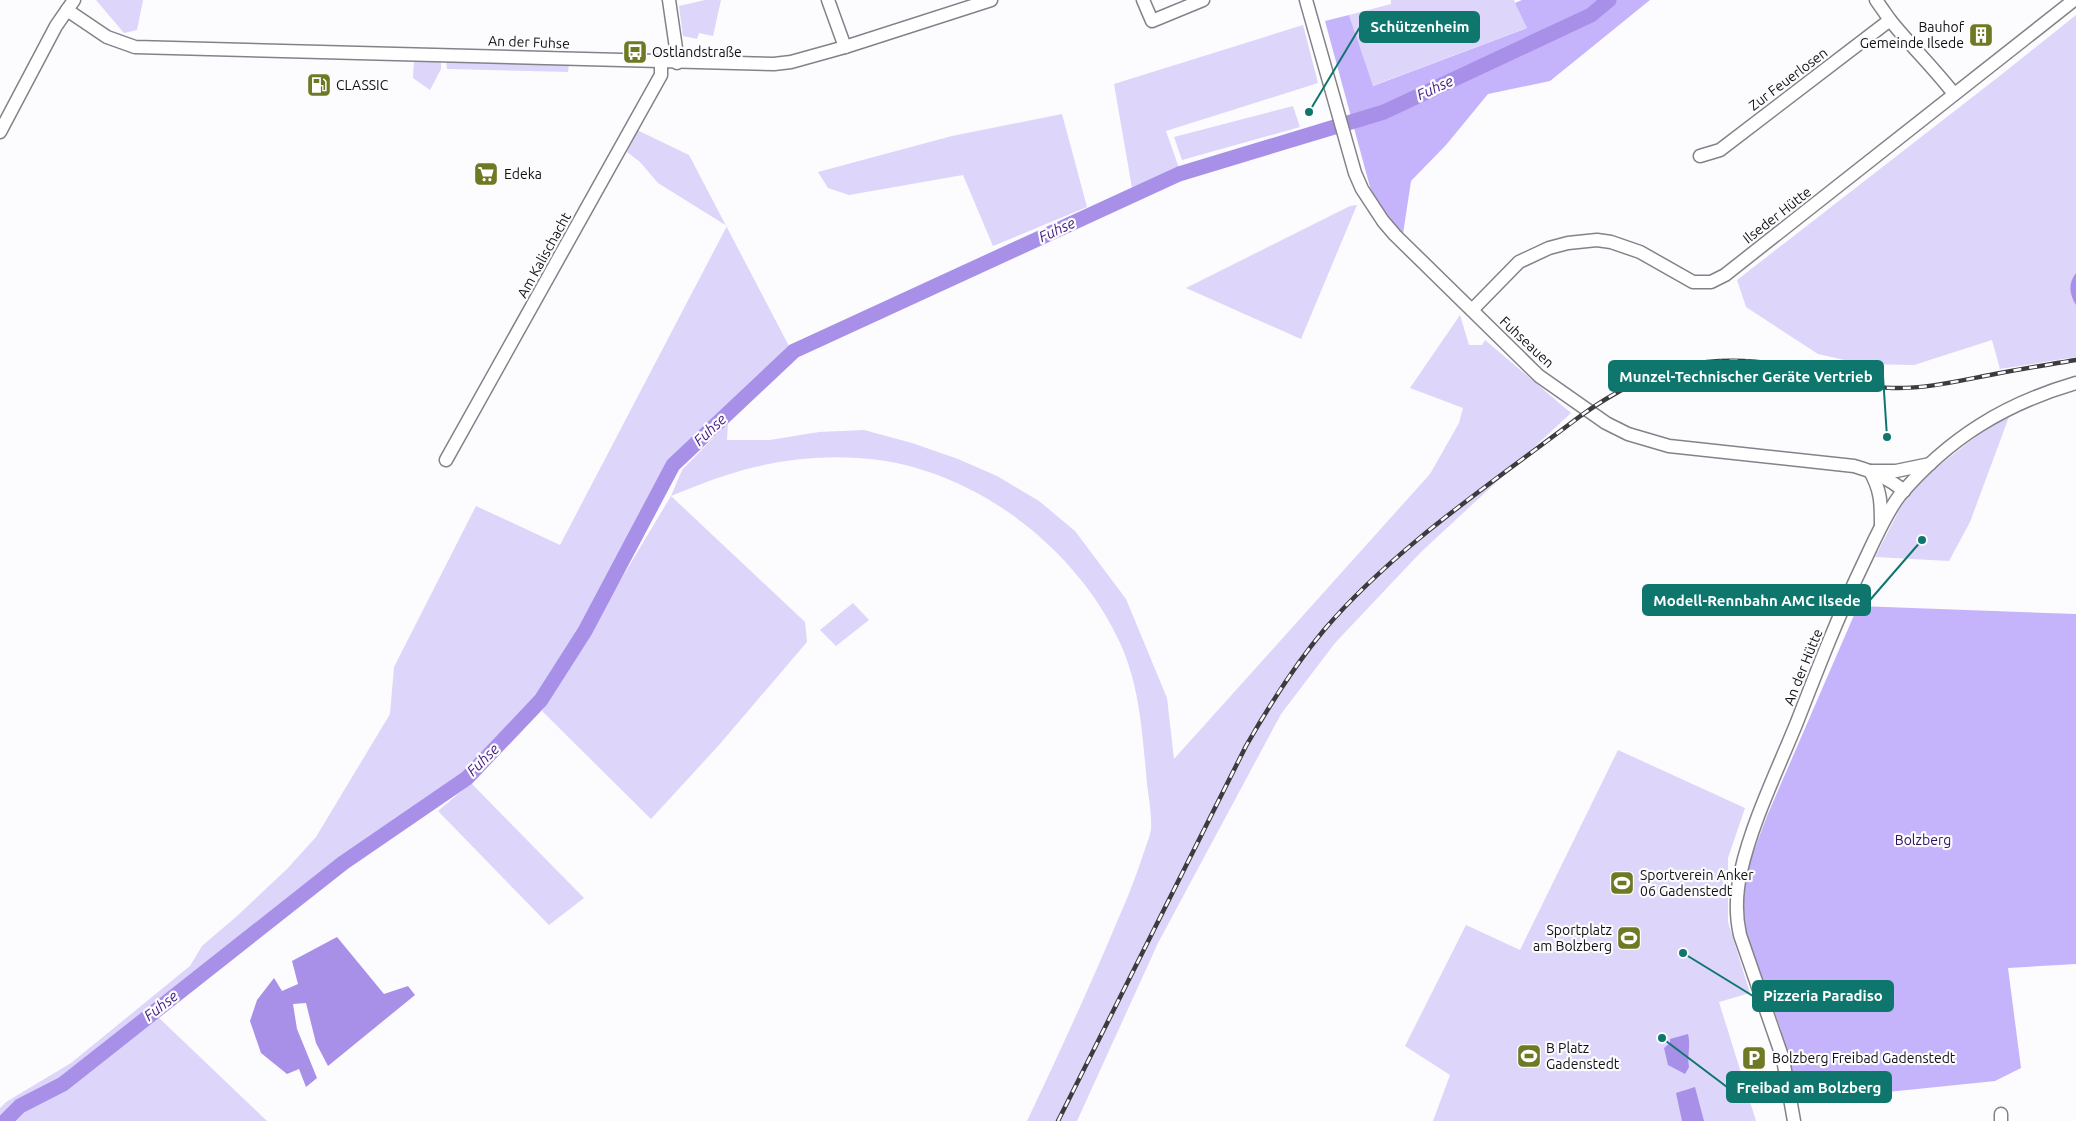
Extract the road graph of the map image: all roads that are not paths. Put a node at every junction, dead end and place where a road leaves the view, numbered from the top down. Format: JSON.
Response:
{"nodes":[{"id":1,"x":669,"y":0,"type":"edge"},
{"id":2,"x":828,"y":0,"type":"edge"},
{"id":3,"x":991,"y":0,"type":"edge"},
{"id":4,"x":1143,"y":0,"type":"edge"},
{"id":5,"x":1203,"y":0,"type":"edge"},
{"id":6,"x":1306,"y":0,"type":"edge"},
{"id":7,"x":1876,"y":0,"type":"edge"},
{"id":8,"x":2074,"y":0,"type":"edge"},
{"id":9,"x":70,"y":5,"type":"edge"},
{"id":10,"x":1890,"y":20,"type":"junction"},
{"id":11,"x":844,"y":47,"type":"junction"},
{"id":12,"x":661,"y":62,"type":"junction"},
{"id":13,"x":677,"y":63,"type":"junction"},
{"id":14,"x":1954,"y":94,"type":"junction"},
{"id":15,"x":0,"y":132,"type":"edge"},
{"id":16,"x":1700,"y":156,"type":"dead end"},
{"id":17,"x":1472,"y":310,"type":"junction"},
{"id":18,"x":2076,"y":383,"type":"edge"},
{"id":19,"x":446,"y":460,"type":"dead end"},
{"id":20,"x":1930,"y":464,"type":"junction"},
{"id":21,"x":1870,"y":471,"type":"junction"},
{"id":22,"x":1904,"y":491,"type":"junction"},
{"id":23,"x":1881,"y":528,"type":"junction"},
{"id":24,"x":1794,"y":1121,"type":"edge"}],
"edges":[{"from":1,"to":13,"type":"street"},
{"from":2,"to":11,"type":"street"},
{"from":3,"to":11,"type":"street","name":"An der Fuhse"},
{"from":4,"to":5,"type":"street"},
{"from":6,"to":17,"type":"street","name":"Fuhseauen"},
{"from":7,"to":10,"type":"street"},
{"from":8,"to":14,"type":"street","name":"Ilseder Hütte"},
{"from":9,"to":12,"type":"street","name":"An der Fuhse"},
{"from":9,"to":15,"type":"street"},
{"from":10,"to":14,"type":"street"},
{"from":10,"to":16,"type":"street","name":"Zur Feuerlosen"},
{"from":11,"to":13,"type":"street","name":"An der Fuhse"},
{"from":12,"to":13,"type":"street","name":"An der Fuhse"},
{"from":12,"to":19,"type":"street","name":"Am Kalischacht"},
{"from":14,"to":17,"type":"street","name":"Ilseder Hütte"},
{"from":17,"to":21,"type":"street","name":"Fuhseauen"},
{"from":18,"to":20,"type":"street","name":"An der Hütte"},
{"from":20,"to":21,"type":"street"},
{"from":20,"to":22,"type":"street","name":"An der Hütte"},
{"from":21,"to":22,"type":"street","name":"Fuhseauen"},
{"from":21,"to":23,"type":"street"},
{"from":22,"to":23,"type":"street","name":"An der Hütte"},
{"from":23,"to":24,"type":"street","name":"An der Hütte"}]}
